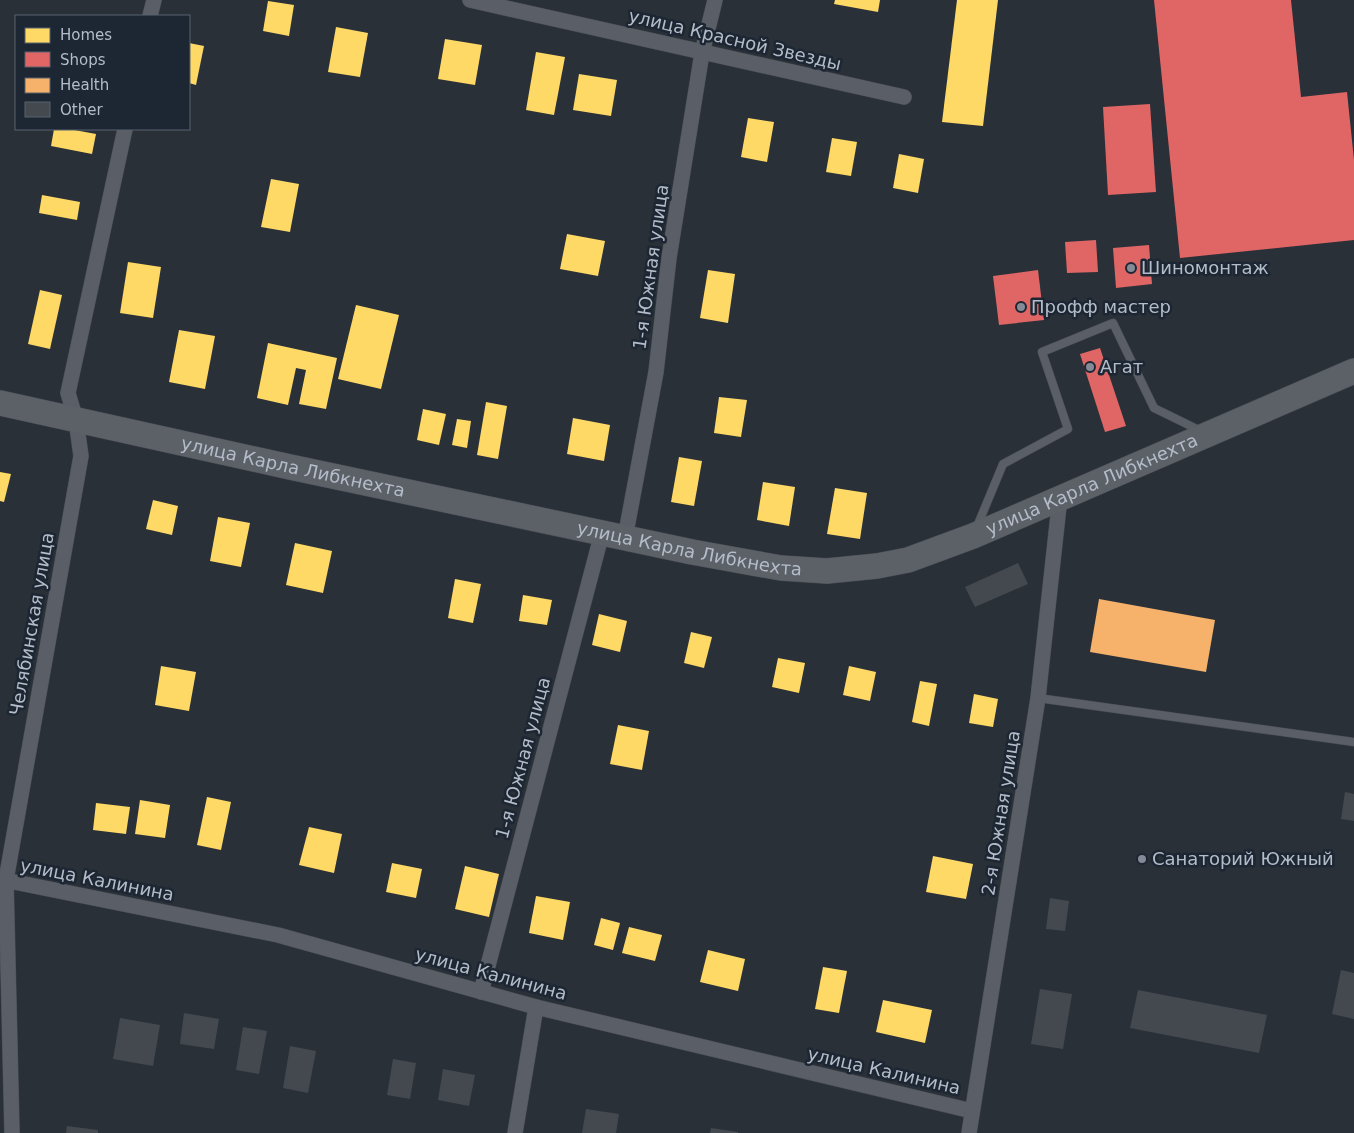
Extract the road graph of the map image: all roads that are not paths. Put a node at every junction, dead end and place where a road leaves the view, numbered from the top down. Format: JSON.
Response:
{"nodes":[{"id":1,"x":154,"y":0,"type":"edge"},
{"id":2,"x":470,"y":0,"type":"edge"},
{"id":3,"x":715,"y":0,"type":"edge"},
{"id":4,"x":150,"y":15,"type":"edge"},
{"id":5,"x":702,"y":53,"type":"junction"},
{"id":6,"x":904,"y":97,"type":"dead end"},
{"id":7,"x":126,"y":130,"type":"edge"},
{"id":8,"x":1354,"y":371,"type":"edge"},
{"id":9,"x":0,"y":403,"type":"edge"},
{"id":10,"x":76,"y":420,"type":"junction"},
{"id":11,"x":1209,"y":435,"type":"junction"},
{"id":12,"x":1060,"y":497,"type":"junction"},
{"id":13,"x":613,"y":536,"type":"junction"},
{"id":14,"x":973,"y":536,"type":"junction"},
{"id":15,"x":1038,"y":698,"type":"junction"},
{"id":16,"x":1354,"y":742,"type":"edge"},
{"id":17,"x":3,"y":880,"type":"edge"},
{"id":18,"x":481,"y":992,"type":"junction"},
{"id":19,"x":536,"y":1007,"type":"junction"},
{"id":20,"x":972,"y":1111,"type":"junction"},
{"id":21,"x":12,"y":1133,"type":"edge"},
{"id":22,"x":515,"y":1133,"type":"edge"},
{"id":23,"x":969,"y":1133,"type":"edge"}],
"edges":[{"from":1,"to":4,"type":"street"},
{"from":2,"to":5,"type":"street","name":"улица Красной Звезды"},
{"from":3,"to":5,"type":"street","name":"1-я Южная улица"},
{"from":5,"to":6,"type":"street","name":"улица Красной Звезды"},
{"from":5,"to":13,"type":"street","name":"1-я Южная улица"},
{"from":7,"to":10,"type":"street","name":"Челябинская улица"},
{"from":8,"to":11,"type":"main road","name":"улица Карла Либкнехта"},
{"from":9,"to":10,"type":"main road","name":"улица Карла Либкнехта"},
{"from":10,"to":13,"type":"main road","name":"улица Карла Либкнехта"},
{"from":10,"to":17,"type":"street","name":"Челябинская улица"},
{"from":11,"to":12,"type":"main road","name":"улица Карла Либкнехта"},
{"from":11,"to":14,"type":"lane"},
{"from":12,"to":14,"type":"main road","name":"улица Карла Либкнехта"},
{"from":12,"to":15,"type":"street","name":"2-я Южная улица"},
{"from":13,"to":14,"type":"main road","name":"улица Карла Либкнехта"},
{"from":13,"to":18,"type":"street","name":"1-я Южная улица"},
{"from":15,"to":16,"type":"lane"},
{"from":15,"to":20,"type":"street","name":"2-я Южная улица"},
{"from":17,"to":18,"type":"street","name":"улица Калинина"},
{"from":17,"to":21,"type":"street","name":"Челябинская улица"},
{"from":18,"to":19,"type":"street","name":"улица Калинина"},
{"from":19,"to":20,"type":"street","name":"улица Калинина"},
{"from":19,"to":22,"type":"street"},
{"from":20,"to":23,"type":"street","name":"2-я Южная улица"}]}
